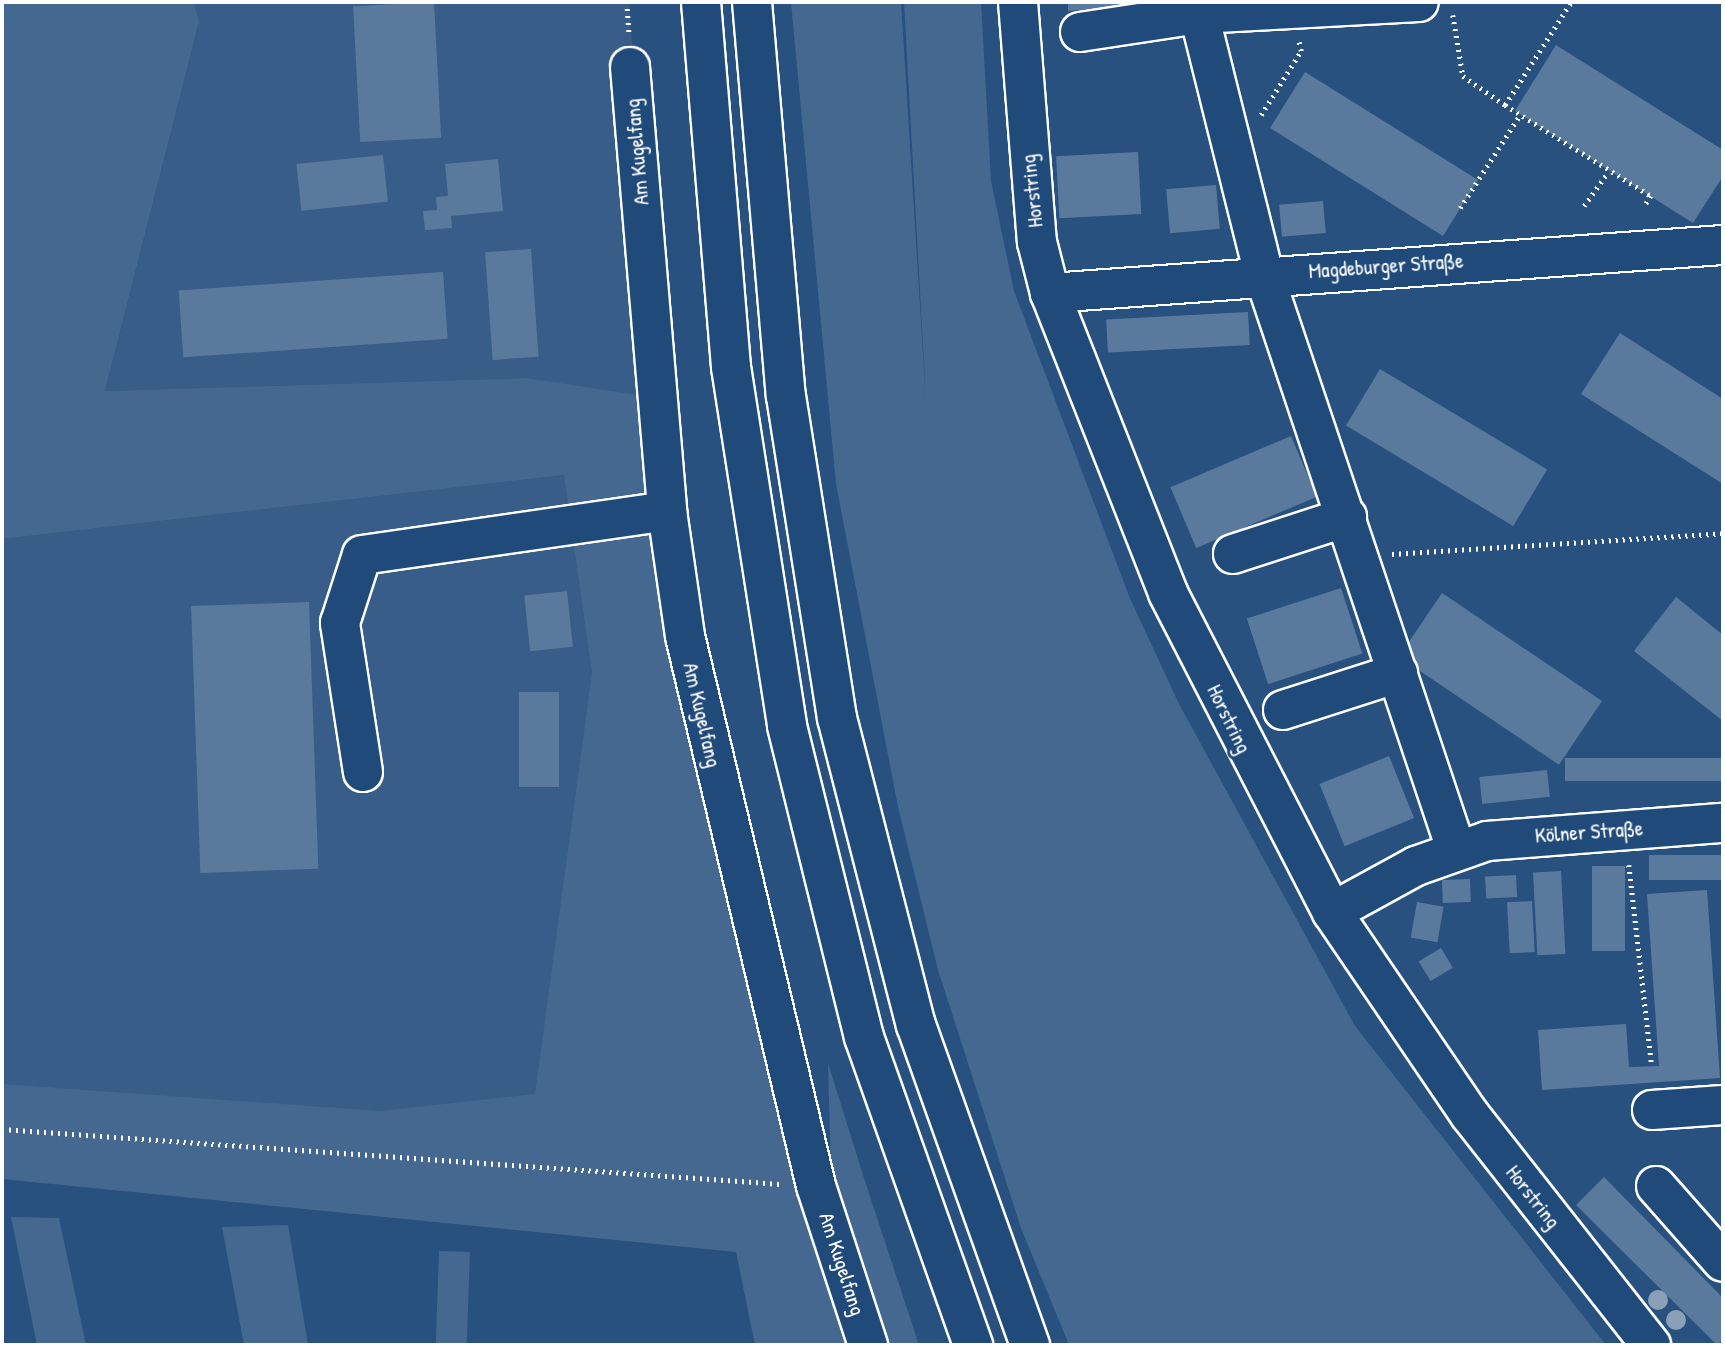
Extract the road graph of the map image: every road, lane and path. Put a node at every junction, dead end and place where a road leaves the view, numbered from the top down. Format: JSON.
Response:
{"nodes":[{"id":1,"x":701,"y":2,"type":"edge"},
{"id":2,"x":752,"y":2,"type":"edge"},
{"id":3,"x":1018,"y":2,"type":"edge"},
{"id":4,"x":1419,"y":2,"type":"edge"},
{"id":5,"x":1453,"y":2,"type":"edge"},
{"id":6,"x":1571,"y":2,"type":"edge"},
{"id":7,"x":1329,"y":7,"type":"junction"},
{"id":8,"x":1198,"y":8,"type":"edge"},
{"id":9,"x":1080,"y":32,"type":"dead end"},
{"id":10,"x":630,"y":67,"type":"dead end"},
{"id":11,"x":1505,"y":106,"type":"junction"},
{"id":12,"x":1520,"y":115,"type":"junction"},
{"id":13,"x":1258,"y":120,"type":"dead end"},
{"id":14,"x":1608,"y":172,"type":"junction"},
{"id":15,"x":1584,"y":206,"type":"dead end"},
{"id":16,"x":1644,"y":207,"type":"dead end"},
{"id":17,"x":1460,"y":208,"type":"dead end"},
{"id":18,"x":1723,"y":245,"type":"edge"},
{"id":19,"x":1264,"y":275,"type":"junction"},
{"id":20,"x":1050,"y":293,"type":"junction"},
{"id":21,"x":667,"y":511,"type":"junction"},
{"id":22,"x":1347,"y":517,"type":"junction"},
{"id":23,"x":1723,"y":533,"type":"edge"},
{"id":24,"x":1233,"y":554,"type":"dead end"},
{"id":25,"x":1361,"y":556,"type":"junction"},
{"id":26,"x":1398,"y":673,"type":"junction"},
{"id":27,"x":1283,"y":710,"type":"dead end"},
{"id":28,"x":363,"y":772,"type":"dead end"},
{"id":29,"x":1723,"y":823,"type":"edge"},
{"id":30,"x":1625,"y":830,"type":"junction"},
{"id":31,"x":1455,"y":849,"type":"junction"},
{"id":32,"x":1332,"y":912,"type":"junction"},
{"id":33,"x":1652,"y":1066,"type":"dead end"},
{"id":34,"x":1723,"y":1105,"type":"edge"},
{"id":35,"x":1652,"y":1110,"type":"dead end"},
{"id":36,"x":2,"y":1129,"type":"edge"},
{"id":37,"x":816,"y":1186,"type":"junction"},
{"id":38,"x":1656,"y":1186,"type":"dead end"},
{"id":39,"x":1723,"y":1262,"type":"edge"},
{"id":40,"x":868,"y":1345,"type":"edge"},
{"id":41,"x":973,"y":1345,"type":"edge"},
{"id":42,"x":1030,"y":1345,"type":"edge"},
{"id":43,"x":1651,"y":1345,"type":"edge"}],
"edges":[{"from":1,"to":41,"type":"main road"},
{"from":2,"to":42,"type":"main road"},
{"from":3,"to":20,"type":"main road","name":"Horstring"},
{"from":4,"to":7,"type":"main road"},
{"from":5,"to":11,"type":"path"},
{"from":6,"to":11,"type":"path"},
{"from":7,"to":8,"type":"main road"},
{"from":7,"to":13,"type":"path"},
{"from":8,"to":9,"type":"main road"},
{"from":8,"to":19,"type":"main road"},
{"from":10,"to":21,"type":"main road","name":"Am Kugelfang"},
{"from":11,"to":12,"type":"path"},
{"from":12,"to":14,"type":"path"},
{"from":12,"to":17,"type":"path"},
{"from":14,"to":15,"type":"path"},
{"from":14,"to":16,"type":"path"},
{"from":18,"to":19,"type":"main road","name":"Magdeburger Straße"},
{"from":19,"to":20,"type":"main road","name":"Magdeburger Straße"},
{"from":19,"to":22,"type":"main road"},
{"from":20,"to":32,"type":"main road","name":"Horstring"},
{"from":21,"to":28,"type":"main road"},
{"from":21,"to":37,"type":"main road","name":"Am Kugelfang"},
{"from":22,"to":24,"type":"main road"},
{"from":22,"to":25,"type":"main road"},
{"from":23,"to":25,"type":"path"},
{"from":25,"to":26,"type":"main road"},
{"from":26,"to":27,"type":"main road"},
{"from":26,"to":31,"type":"main road"},
{"from":29,"to":30,"type":"main road","name":"Kölner Straße"},
{"from":30,"to":31,"type":"main road","name":"Kölner Straße"},
{"from":30,"to":33,"type":"path"},
{"from":31,"to":32,"type":"main road","name":"Kölner Straße"},
{"from":32,"to":43,"type":"main road","name":"Horstring"},
{"from":34,"to":35,"type":"main road"},
{"from":36,"to":37,"type":"path"},
{"from":37,"to":40,"type":"main road","name":"Am Kugelfang"},
{"from":38,"to":39,"type":"main road"}]}
